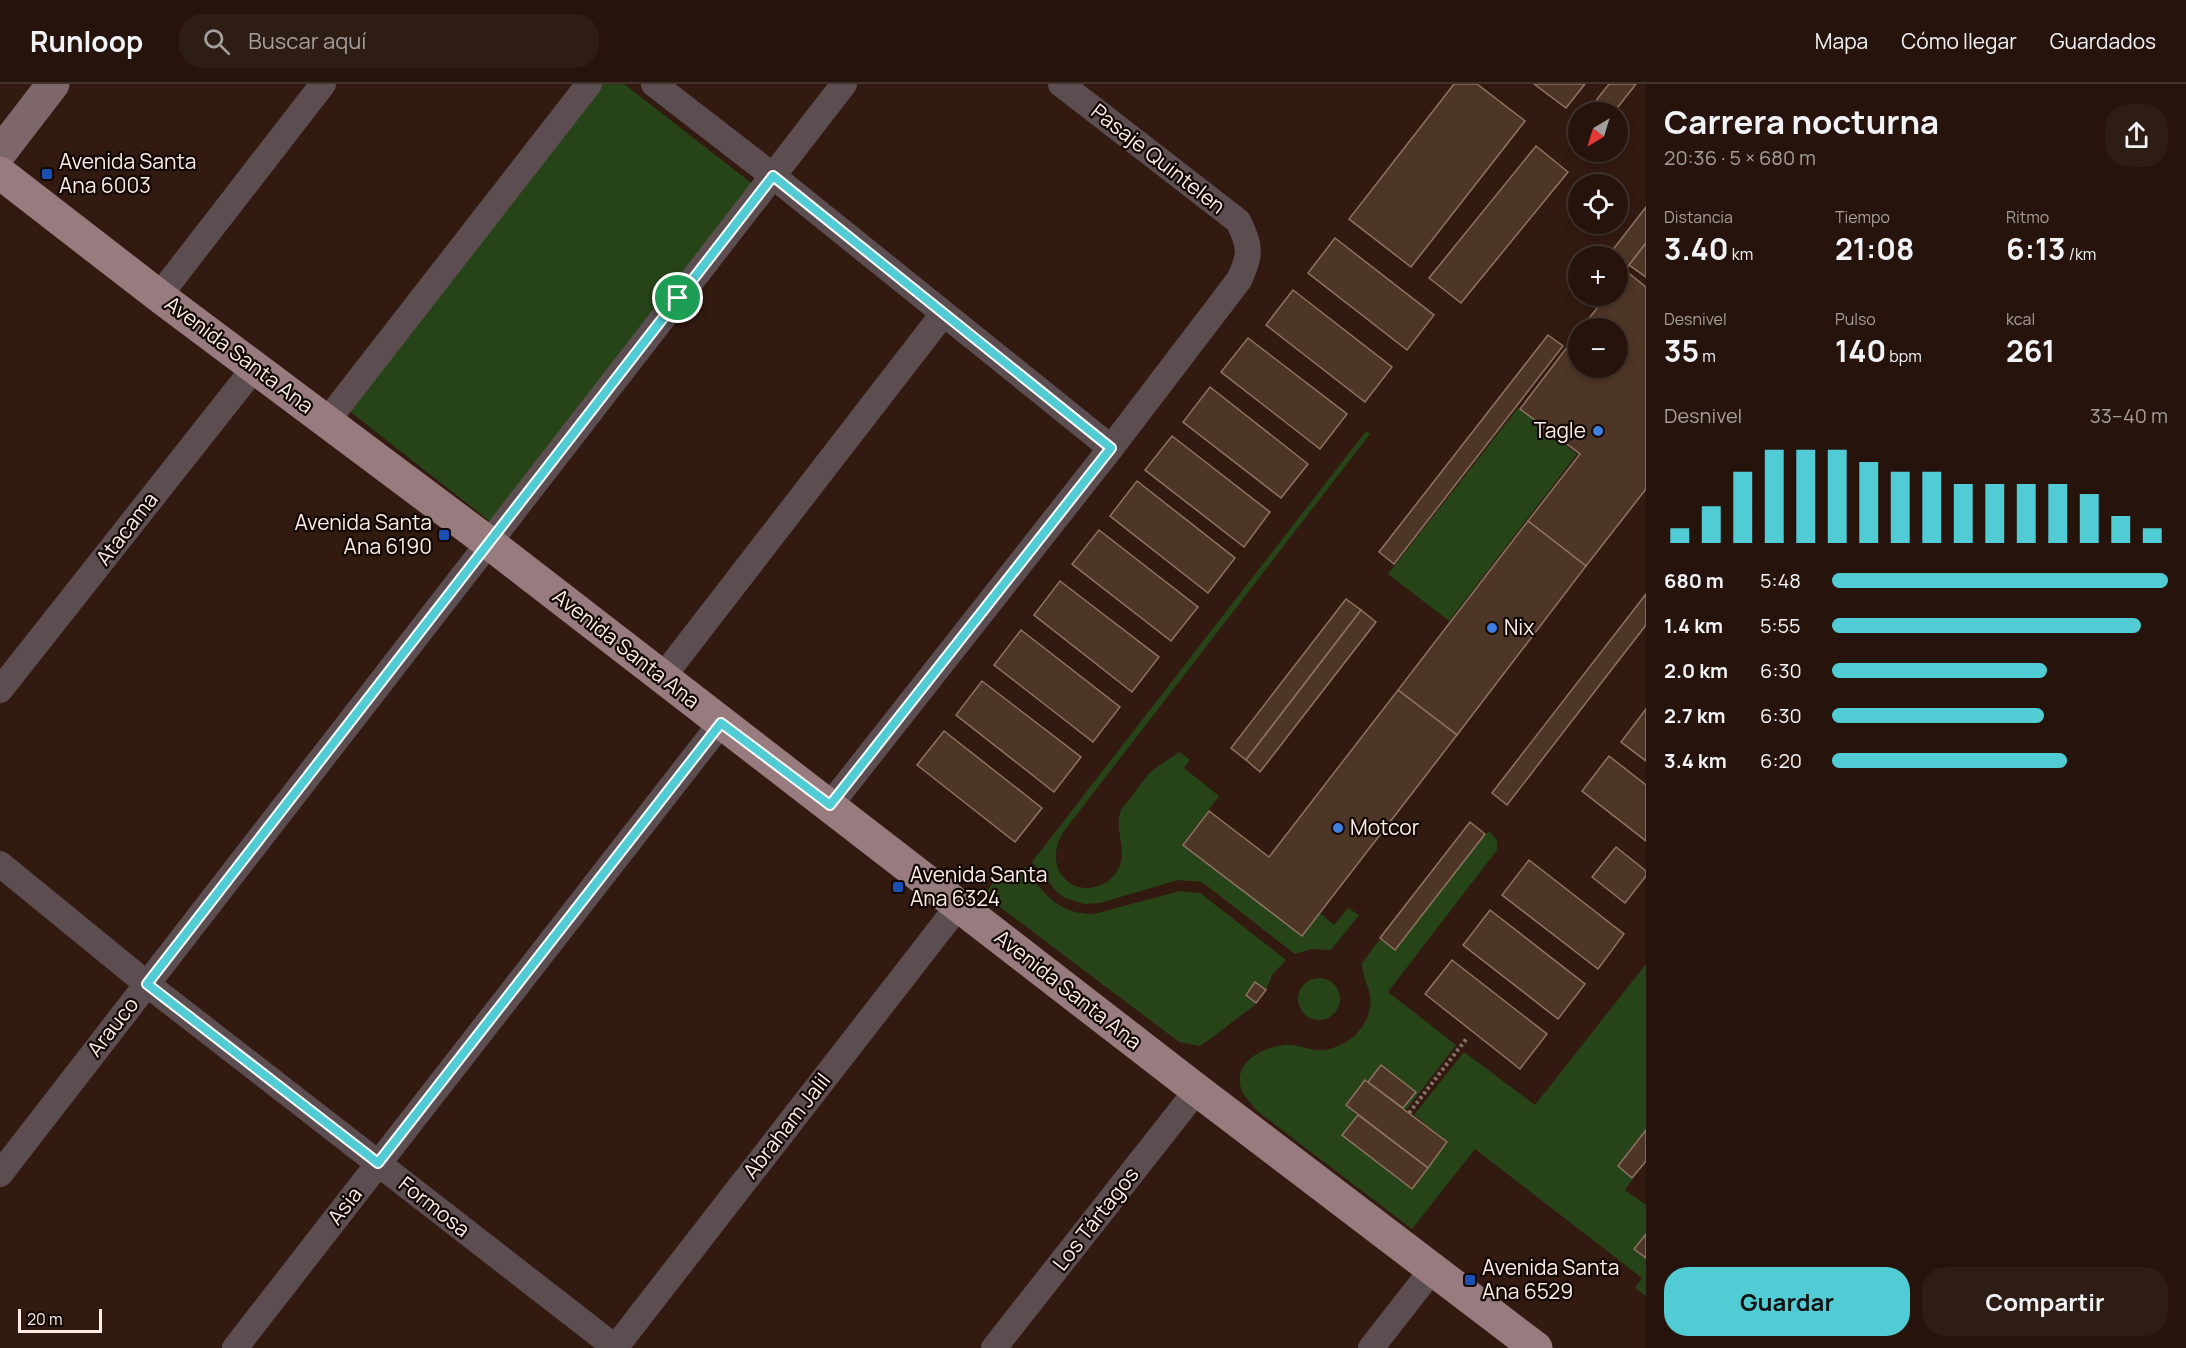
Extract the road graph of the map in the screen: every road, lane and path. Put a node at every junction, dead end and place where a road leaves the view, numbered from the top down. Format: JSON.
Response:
{"nodes":[{"id":1,"x":53,"y":84,"type":"edge"},
{"id":2,"x":323,"y":84,"type":"edge"},
{"id":3,"x":589,"y":84,"type":"edge"},
{"id":4,"x":654,"y":84,"type":"edge"},
{"id":5,"x":844,"y":84,"type":"edge"},
{"id":6,"x":1061,"y":84,"type":"edge"},
{"id":7,"x":0,"y":153,"type":"edge"},
{"id":8,"x":0,"y":173,"type":"edge"},
{"id":9,"x":773,"y":176,"type":"junction"},
{"id":10,"x":159,"y":296,"type":"junction"},
{"id":11,"x":943,"y":314,"type":"junction"},
{"id":12,"x":255,"y":367,"type":"junction"},
{"id":13,"x":327,"y":421,"type":"junction"},
{"id":14,"x":1111,"y":448,"type":"junction"},
{"id":15,"x":489,"y":543,"type":"junction"},
{"id":16,"x":662,"y":678,"type":"junction"},
{"id":17,"x":0,"y":690,"type":"edge"},
{"id":18,"x":721,"y":723,"type":"junction"},
{"id":19,"x":830,"y":805,"type":"junction"},
{"id":20,"x":0,"y":864,"type":"edge"},
{"id":21,"x":959,"y":905,"type":"junction"},
{"id":22,"x":147,"y":984,"type":"junction"},
{"id":23,"x":1467,"y":1038,"type":"dead end"},
{"id":24,"x":1197,"y":1090,"type":"junction"},
{"id":25,"x":1409,"y":1113,"type":"dead end"},
{"id":26,"x":378,"y":1163,"type":"junction"},
{"id":27,"x":0,"y":1174,"type":"edge"},
{"id":28,"x":1432,"y":1270,"type":"junction"},
{"id":29,"x":235,"y":1348,"type":"edge"},
{"id":30,"x":615,"y":1348,"type":"edge"},
{"id":31,"x":994,"y":1348,"type":"edge"},
{"id":32,"x":1371,"y":1348,"type":"edge"},
{"id":33,"x":1536,"y":1348,"type":"edge"}],
"edges":[{"from":1,"to":7,"type":"main road"},
{"from":2,"to":10,"type":"street"},
{"from":3,"to":13,"type":"street"},
{"from":4,"to":9,"type":"street"},
{"from":5,"to":9,"type":"street","name":"Arauco"},
{"from":6,"to":14,"type":"street","name":"Pasaje Quintelen"},
{"from":8,"to":10,"type":"main road","name":"Avenida Santa Ana"},
{"from":9,"to":11,"type":"street"},
{"from":9,"to":15,"type":"street","name":"Arauco"},
{"from":10,"to":12,"type":"main road","name":"Avenida Santa Ana"},
{"from":11,"to":14,"type":"street"},
{"from":11,"to":16,"type":"street"},
{"from":12,"to":13,"type":"main road","name":"Avenida Santa Ana"},
{"from":12,"to":17,"type":"street","name":"Atacama"},
{"from":13,"to":15,"type":"main road","name":"Avenida Santa Ana"},
{"from":14,"to":19,"type":"street"},
{"from":15,"to":16,"type":"main road","name":"Avenida Santa Ana"},
{"from":15,"to":22,"type":"street","name":"Arauco"},
{"from":16,"to":18,"type":"main road","name":"Avenida Santa Ana"},
{"from":18,"to":19,"type":"main road","name":"Avenida Santa Ana"},
{"from":18,"to":26,"type":"street","name":"Asia"},
{"from":19,"to":21,"type":"main road","name":"Avenida Santa Ana"},
{"from":20,"to":22,"type":"street","name":"Formosa"},
{"from":21,"to":24,"type":"main road","name":"Avenida Santa Ana"},
{"from":21,"to":30,"type":"street","name":"Abraham Jalil"},
{"from":22,"to":26,"type":"street","name":"Formosa"},
{"from":22,"to":27,"type":"street","name":"Arauco"},
{"from":23,"to":25,"type":"path"},
{"from":24,"to":28,"type":"main road","name":"Avenida Santa Ana"},
{"from":24,"to":31,"type":"street","name":"Los Tártagos"},
{"from":26,"to":29,"type":"street","name":"Asia"},
{"from":26,"to":30,"type":"street","name":"Formosa"},
{"from":28,"to":32,"type":"street"},
{"from":28,"to":33,"type":"main road","name":"Avenida Santa Ana"}]}
